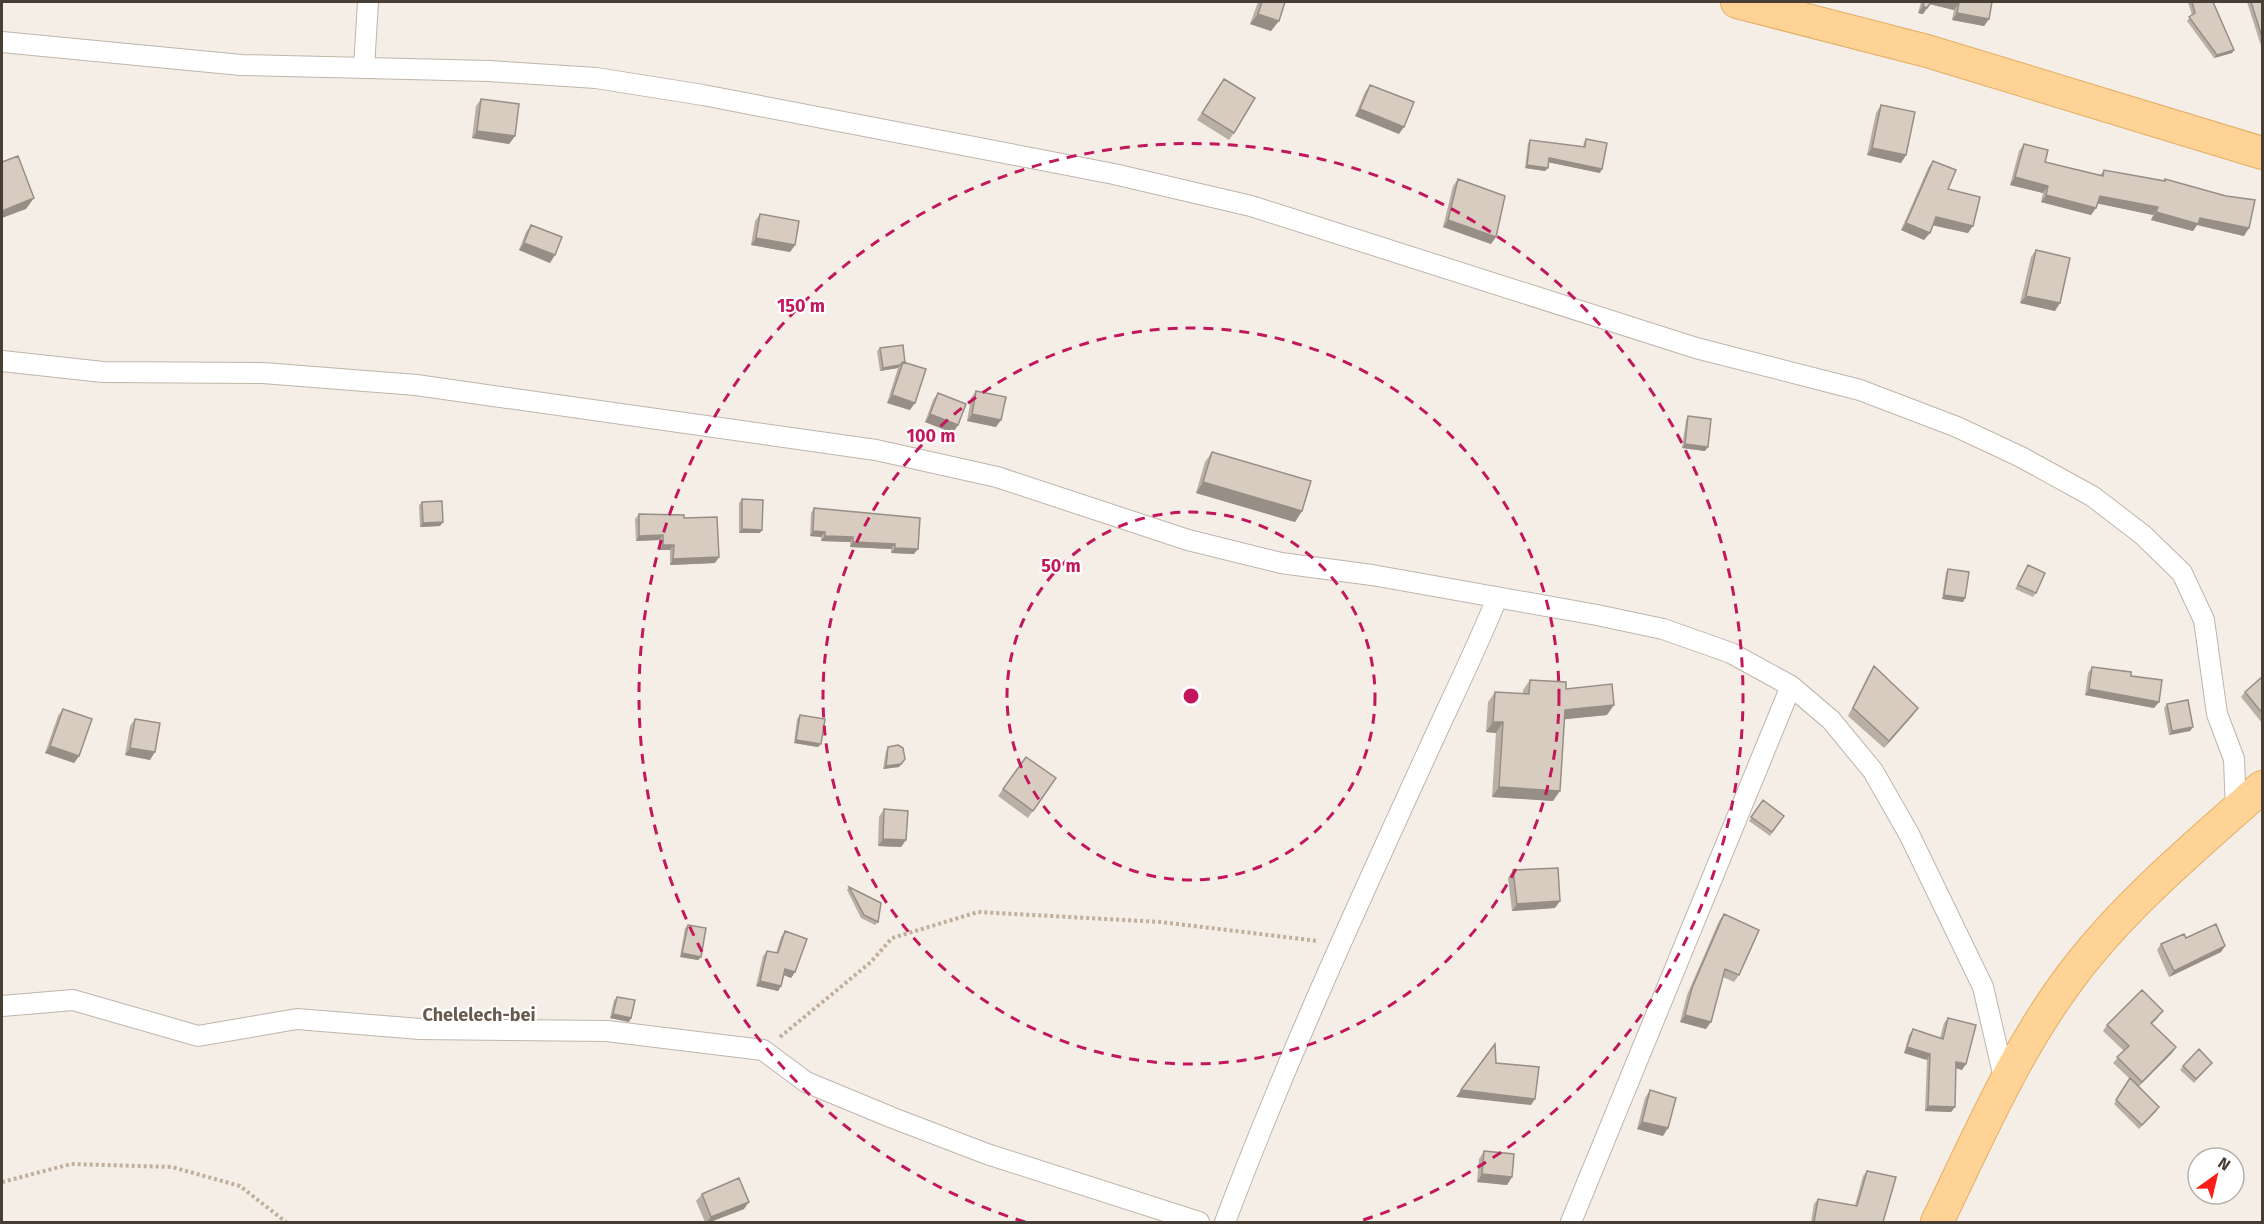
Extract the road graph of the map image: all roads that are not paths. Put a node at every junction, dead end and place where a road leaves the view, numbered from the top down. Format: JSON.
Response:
{"nodes":[{"id":1,"x":368,"y":2,"type":"edge"},
{"id":2,"x":1737,"y":2,"type":"edge"},
{"id":3,"x":2,"y":42,"type":"edge"},
{"id":4,"x":364,"y":68,"type":"junction"},
{"id":5,"x":2262,"y":153,"type":"edge"},
{"id":6,"x":2,"y":361,"type":"edge"},
{"id":7,"x":1497,"y":598,"type":"junction"},
{"id":8,"x":1791,"y":686,"type":"junction"},
{"id":9,"x":2262,"y":787,"type":"edge"},
{"id":10,"x":2236,"y":811,"type":"junction"},
{"id":11,"x":2,"y":1006,"type":"edge"},
{"id":12,"x":2005,"y":1082,"type":"junction"},
{"id":13,"x":1199,"y":1222,"type":"edge"},
{"id":14,"x":1225,"y":1222,"type":"edge"},
{"id":15,"x":1571,"y":1222,"type":"edge"},
{"id":16,"x":1937,"y":1222,"type":"edge"}],
"edges":[{"from":1,"to":4,"type":"street"},
{"from":2,"to":5,"type":"main road"},
{"from":3,"to":4,"type":"street"},
{"from":4,"to":10,"type":"street"},
{"from":6,"to":7,"type":"street"},
{"from":7,"to":8,"type":"street"},
{"from":7,"to":14,"type":"street"},
{"from":8,"to":12,"type":"street"},
{"from":8,"to":15,"type":"street"},
{"from":9,"to":10,"type":"main road"},
{"from":10,"to":12,"type":"main road"},
{"from":11,"to":13,"type":"street"},
{"from":12,"to":16,"type":"main road"}]}
